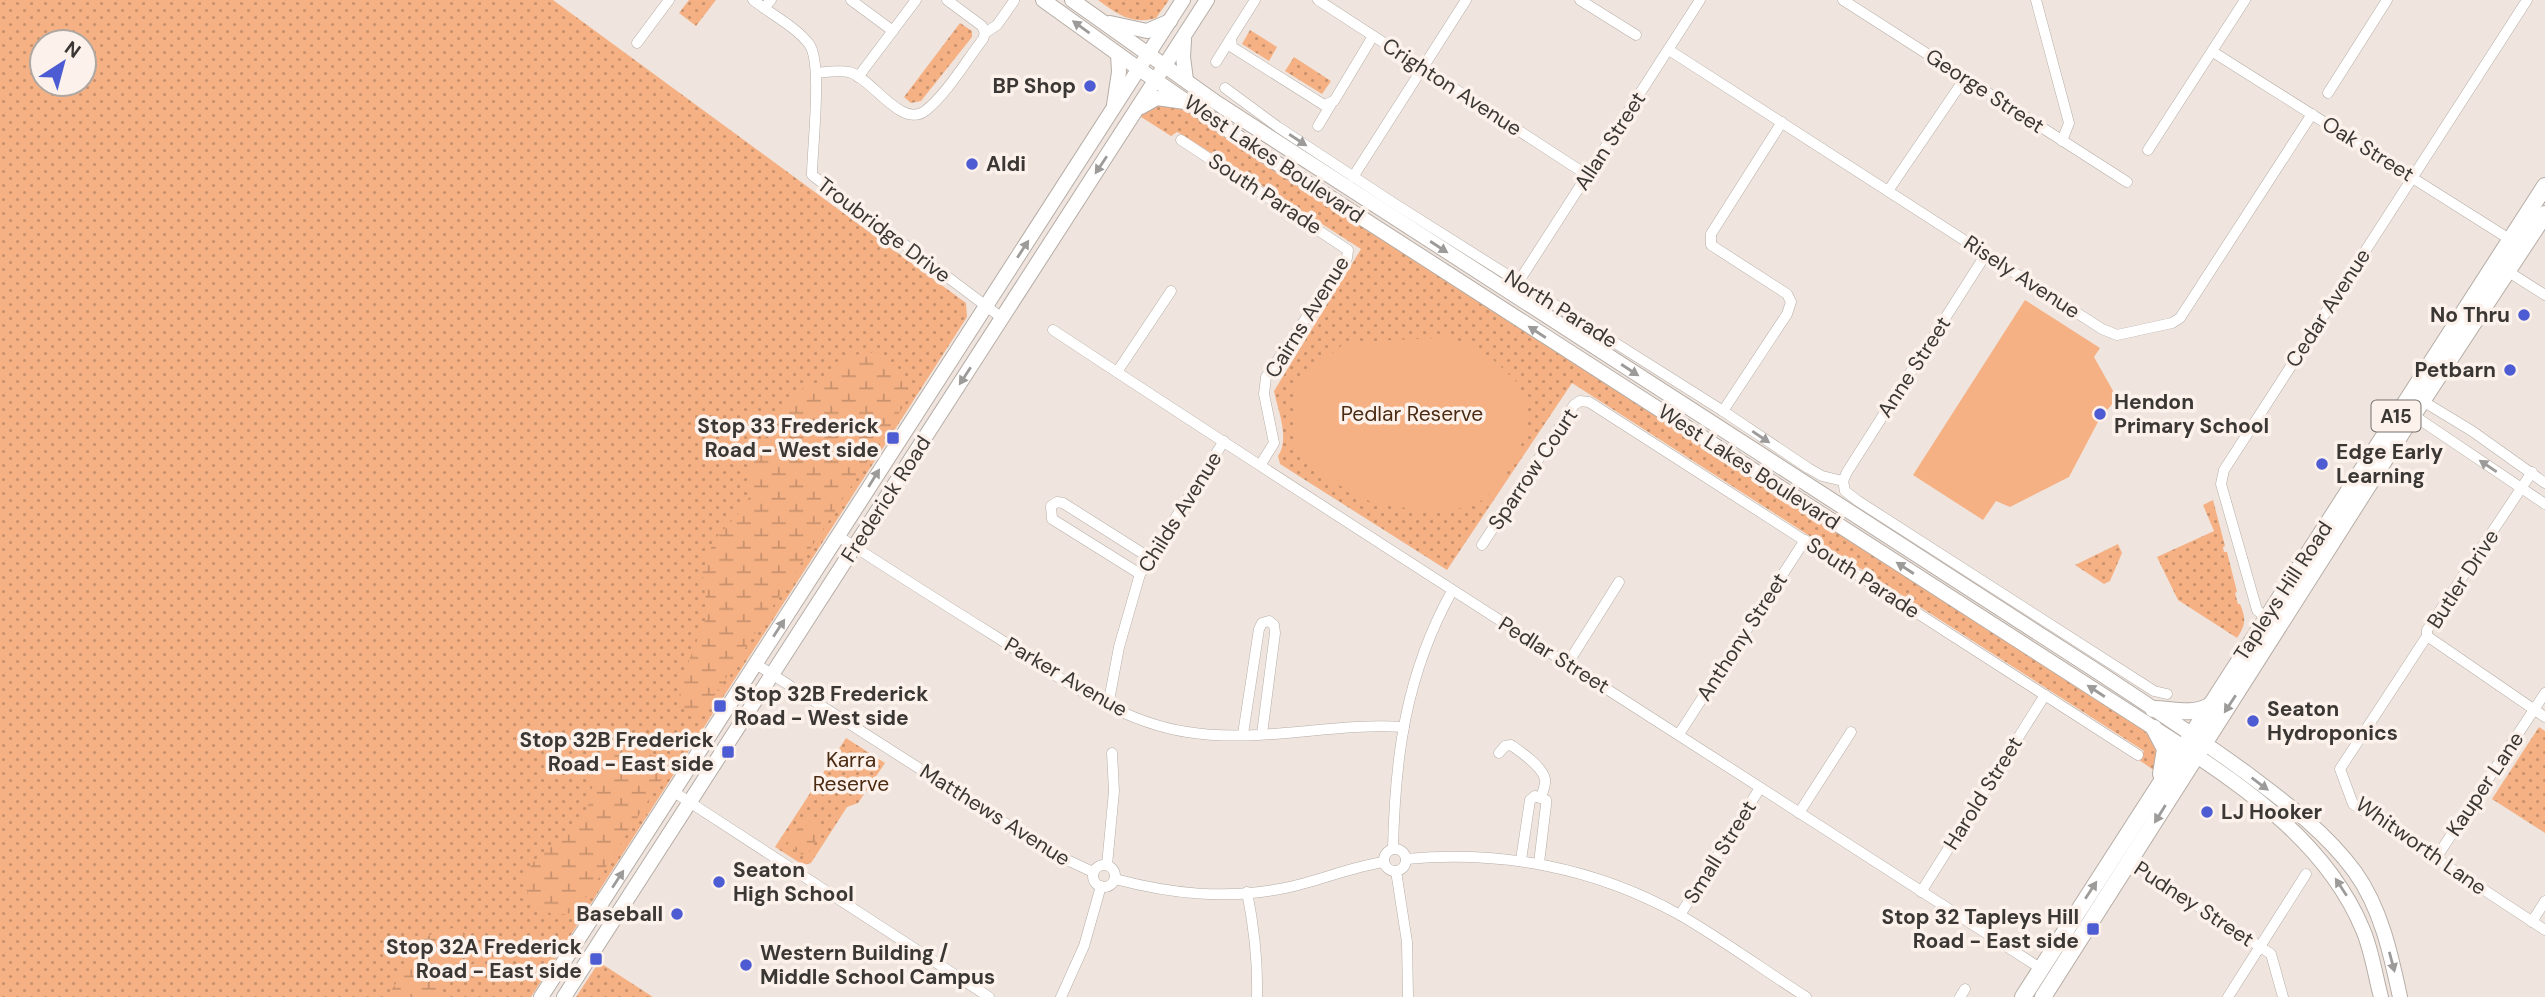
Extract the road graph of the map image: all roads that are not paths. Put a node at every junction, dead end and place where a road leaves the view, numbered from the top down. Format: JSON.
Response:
{"nodes":[{"id":1,"x":669,"y":0,"type":"edge"},
{"id":2,"x":753,"y":0,"type":"edge"},
{"id":3,"x":851,"y":0,"type":"edge"},
{"id":4,"x":916,"y":0,"type":"edge"},
{"id":5,"x":947,"y":0,"type":"edge"},
{"id":6,"x":1044,"y":0,"type":"edge"},
{"id":7,"x":1072,"y":0,"type":"edge"},
{"id":8,"x":1183,"y":0,"type":"edge"},
{"id":9,"x":1208,"y":0,"type":"edge"},
{"id":10,"x":1255,"y":0,"type":"edge"},
{"id":11,"x":1318,"y":0,"type":"edge"},
{"id":12,"x":1466,"y":0,"type":"edge"},
{"id":13,"x":1580,"y":0,"type":"edge"},
{"id":14,"x":1700,"y":0,"type":"edge"},
{"id":15,"x":1843,"y":0,"type":"edge"},
{"id":16,"x":2036,"y":0,"type":"edge"},
{"id":17,"x":2245,"y":0,"type":"edge"},
{"id":18,"x":2387,"y":0,"type":"edge"},
{"id":19,"x":2527,"y":0,"type":"edge"},
{"id":20,"x":1014,"y":1,"type":"edge"},
{"id":21,"x":767,"y":4,"type":"edge"},
{"id":22,"x":1095,"y":18,"type":"junction"},
{"id":23,"x":1170,"y":21,"type":"junction"},
{"id":24,"x":893,"y":31,"type":"junction"},
{"id":25,"x":985,"y":33,"type":"junction"},
{"id":26,"x":1636,"y":35,"type":"dead end"},
{"id":27,"x":1373,"y":36,"type":"junction"},
{"id":28,"x":1184,"y":37,"type":"junction"},
{"id":29,"x":1231,"y":38,"type":"junction"},
{"id":30,"x":637,"y":43,"type":"dead end"},
{"id":31,"x":1668,"y":50,"type":"junction"},
{"id":32,"x":2213,"y":52,"type":"junction"},
{"id":33,"x":1118,"y":54,"type":"junction"},
{"id":34,"x":1148,"y":54,"type":"junction"},
{"id":35,"x":1216,"y":62,"type":"dead end"},
{"id":36,"x":1166,"y":66,"type":"junction"},
{"id":37,"x":1422,"y":68,"type":"junction"},
{"id":38,"x":1139,"y":69,"type":"junction"},
{"id":39,"x":816,"y":73,"type":"junction"},
{"id":40,"x":858,"y":77,"type":"junction"},
{"id":41,"x":1965,"y":78,"type":"junction"},
{"id":42,"x":1157,"y":80,"type":"junction"},
{"id":43,"x":1185,"y":80,"type":"junction"},
{"id":44,"x":1225,"y":88,"type":"dead end"},
{"id":45,"x":2328,"y":93,"type":"dead end"},
{"id":46,"x":1334,"y":101,"type":"junction"},
{"id":47,"x":1189,"y":102,"type":"junction"},
{"id":48,"x":1244,"y":102,"type":"junction"},
{"id":49,"x":1217,"y":103,"type":"junction"},
{"id":50,"x":1139,"y":108,"type":"junction"},
{"id":51,"x":1113,"y":110,"type":"junction"},
{"id":52,"x":2312,"y":114,"type":"junction"},
{"id":53,"x":1782,"y":122,"type":"junction"},
{"id":54,"x":1318,"y":126,"type":"dead end"},
{"id":55,"x":1181,"y":140,"type":"dead end"},
{"id":56,"x":2062,"y":141,"type":"junction"},
{"id":57,"x":2148,"y":150,"type":"dead end"},
{"id":58,"x":1587,"y":175,"type":"junction"},
{"id":59,"x":1353,"y":177,"type":"junction"},
{"id":60,"x":2413,"y":177,"type":"junction"},
{"id":61,"x":2127,"y":182,"type":"dead end"},
{"id":62,"x":2545,"y":186,"type":"edge"},
{"id":63,"x":1888,"y":191,"type":"junction"},
{"id":64,"x":2545,"y":214,"type":"edge"},
{"id":65,"x":2517,"y":244,"type":"junction"},
{"id":66,"x":1348,"y":250,"type":"joint"},
{"id":67,"x":1986,"y":254,"type":"junction"},
{"id":68,"x":2502,"y":267,"type":"junction"},
{"id":69,"x":1519,"y":281,"type":"junction"},
{"id":70,"x":1171,"y":291,"type":"dead end"},
{"id":71,"x":2545,"y":295,"type":"edge"},
{"id":72,"x":985,"y":306,"type":"junction"},
{"id":73,"x":1002,"y":318,"type":"junction"},
{"id":74,"x":1053,"y":330,"type":"dead end"},
{"id":75,"x":1117,"y":372,"type":"junction"},
{"id":76,"x":1589,"y":402,"type":"joint"},
{"id":77,"x":2415,"y":405,"type":"junction"},
{"id":78,"x":1723,"y":411,"type":"junction"},
{"id":79,"x":1224,"y":441,"type":"junction"},
{"id":80,"x":1261,"y":464,"type":"junction"},
{"id":81,"x":2532,"y":472,"type":"junction"},
{"id":82,"x":1843,"y":481,"type":"junction"},
{"id":83,"x":2545,"y":483,"type":"edge"},
{"id":84,"x":2522,"y":488,"type":"junction"},
{"id":85,"x":2545,"y":504,"type":"edge"},
{"id":86,"x":1876,"y":512,"type":"junction"},
{"id":87,"x":1879,"y":530,"type":"junction"},
{"id":88,"x":838,"y":536,"type":"junction"},
{"id":89,"x":1805,"y":540,"type":"junction"},
{"id":90,"x":1482,"y":545,"type":"dead end"},
{"id":91,"x":856,"y":547,"type":"junction"},
{"id":92,"x":1150,"y":558,"type":"junction"},
{"id":93,"x":1140,"y":574,"type":"junction"},
{"id":94,"x":1619,"y":582,"type":"dead end"},
{"id":95,"x":1452,"y":591,"type":"junction"},
{"id":96,"x":2265,"y":619,"type":"junction"},
{"id":97,"x":2279,"y":628,"type":"junction"},
{"id":98,"x":2427,"y":636,"type":"junction"},
{"id":99,"x":2094,"y":652,"type":"junction"},
{"id":100,"x":1568,"y":663,"type":"junction"},
{"id":101,"x":756,"y":664,"type":"junction"},
{"id":102,"x":2095,"y":670,"type":"junction"},
{"id":103,"x":773,"y":675,"type":"junction"},
{"id":104,"x":2545,"y":693,"type":"edge"},
{"id":105,"x":2167,"y":694,"type":"dead end"},
{"id":106,"x":2045,"y":695,"type":"junction"},
{"id":107,"x":1108,"y":706,"type":"junction"},
{"id":108,"x":2209,"y":706,"type":"junction"},
{"id":109,"x":2153,"y":709,"type":"junction"},
{"id":110,"x":2534,"y":710,"type":"junction"},
{"id":111,"x":2545,"y":717,"type":"edge"},
{"id":112,"x":1404,"y":727,"type":"junction"},
{"id":113,"x":2154,"y":728,"type":"junction"},
{"id":114,"x":1852,"y":732,"type":"dead end"},
{"id":115,"x":1242,"y":734,"type":"junction"},
{"id":116,"x":1262,"y":734,"type":"junction"},
{"id":117,"x":1679,"y":734,"type":"junction"},
{"id":118,"x":2187,"y":740,"type":"junction"},
{"id":119,"x":2201,"y":750,"type":"junction"},
{"id":120,"x":1499,"y":752,"type":"dead end"},
{"id":121,"x":1112,"y":753,"type":"dead end"},
{"id":122,"x":2138,"y":755,"type":"dead end"},
{"id":123,"x":2157,"y":787,"type":"junction"},
{"id":124,"x":1760,"y":788,"type":"junction"},
{"id":125,"x":674,"y":792,"type":"junction"},
{"id":126,"x":1541,"y":797,"type":"junction"},
{"id":127,"x":690,"y":803,"type":"junction"},
{"id":128,"x":1799,"y":813,"type":"junction"},
{"id":129,"x":1393,"y":849,"type":"junction"},
{"id":130,"x":2115,"y":853,"type":"junction"},
{"id":131,"x":2436,"y":858,"type":"junction"},
{"id":132,"x":1406,"y":859,"type":"junction"},
{"id":133,"x":1521,"y":860,"type":"junction"},
{"id":134,"x":1384,"y":862,"type":"junction"},
{"id":135,"x":2129,"y":862,"type":"junction"},
{"id":136,"x":1539,"y":863,"type":"junction"},
{"id":137,"x":1107,"y":865,"type":"junction"},
{"id":138,"x":1396,"y":871,"type":"junction"},
{"id":139,"x":1093,"y":873,"type":"junction"},
{"id":140,"x":2306,"y":874,"type":"dead end"},
{"id":141,"x":1115,"y":879,"type":"junction"},
{"id":142,"x":1101,"y":886,"type":"junction"},
{"id":143,"x":1247,"y":892,"type":"junction"},
{"id":144,"x":1921,"y":892,"type":"junction"},
{"id":145,"x":2545,"y":901,"type":"edge"},
{"id":146,"x":1680,"y":915,"type":"junction"},
{"id":147,"x":2532,"y":922,"type":"junction"},
{"id":148,"x":2545,"y":930,"type":"edge"},
{"id":149,"x":2260,"y":946,"type":"junction"},
{"id":150,"x":2041,"y":969,"type":"junction"},
{"id":151,"x":2055,"y":978,"type":"junction"},
{"id":152,"x":541,"y":997,"type":"edge"},
{"id":153,"x":564,"y":997,"type":"edge"},
{"id":154,"x":989,"y":997,"type":"edge"},
{"id":155,"x":1061,"y":997,"type":"edge"},
{"id":156,"x":1257,"y":997,"type":"edge"},
{"id":157,"x":1408,"y":997,"type":"edge"},
{"id":158,"x":1806,"y":997,"type":"edge"},
{"id":159,"x":2022,"y":997,"type":"edge"},
{"id":160,"x":2043,"y":997,"type":"edge"},
{"id":161,"x":2228,"y":997,"type":"edge"},
{"id":162,"x":2283,"y":997,"type":"edge"},
{"id":163,"x":2381,"y":997,"type":"edge"},
{"id":164,"x":2400,"y":997,"type":"edge"}],
"edges":[{"from":1,"to":30,"type":"street"},
{"from":2,"to":21,"type":"street","name":"Troubridge Drive"},
{"from":3,"to":24,"type":"street"},
{"from":4,"to":24,"type":"street"},
{"from":5,"to":25,"type":"street"},
{"from":33,"to":6,"type":"main road","name":"West Lakes Boulevard","one_way":true},
{"from":7,"to":22,"type":"main road","name":"West Lakes Boulevard"},
{"from":8,"to":23,"type":"main road","name":"Frederick Road"},
{"from":9,"to":28,"type":"main road","name":"Frederick Road"},
{"from":10,"to":29,"type":"street"},
{"from":11,"to":27,"type":"street","name":"Crighton Avenue"},
{"from":12,"to":37,"type":"street"},
{"from":13,"to":26,"type":"street"},
{"from":14,"to":31,"type":"street","name":"Allan Street"},
{"from":15,"to":41,"type":"street","name":"George Street"},
{"from":16,"to":56,"type":"street"},
{"from":17,"to":32,"type":"street"},
{"from":18,"to":45,"type":"street"},
{"from":19,"to":60,"type":"street","name":"Cedar Avenue"},
{"from":20,"to":25,"type":"street"},
{"from":21,"to":39,"type":"street","name":"Troubridge Drive"},
{"from":22,"to":23,"type":"main road"},
{"from":22,"to":34,"type":"main road","name":"West Lakes Boulevard"},
{"from":23,"to":34,"type":"main road","name":"Frederick Road"},
{"from":24,"to":40,"type":"street"},
{"from":25,"to":40,"type":"street"},
{"from":27,"to":37,"type":"street","name":"Crighton Avenue"},
{"from":27,"to":46,"type":"street"},
{"from":28,"to":36,"type":"main road","name":"Frederick Road"},
{"from":28,"to":43,"type":"main road"},
{"from":29,"to":35,"type":"street"},
{"from":29,"to":46,"type":"street"},
{"from":31,"to":53,"type":"street","name":"Risely Avenue"},
{"from":31,"to":58,"type":"street","name":"Allan Street"},
{"from":32,"to":52,"type":"street","name":"Oak Street"},
{"from":32,"to":57,"type":"street"},
{"from":33,"to":38,"type":"main road","name":"West Lakes Boulevard"},
{"from":33,"to":51,"type":"main road"},
{"from":34,"to":36,"type":"main road","name":"West Lakes Boulevard"},
{"from":34,"to":38,"type":"main road","name":"Frederick Road"},
{"from":36,"to":42,"type":"main road","name":"Frederick Road"},
{"from":36,"to":43,"type":"main road","name":"West Lakes Boulevard"},
{"from":37,"to":58,"type":"street","name":"Crighton Avenue"},
{"from":37,"to":59,"type":"street"},
{"from":38,"to":42,"type":"main road","name":"West Lakes Boulevard"},
{"from":38,"to":51,"type":"main road","name":"Frederick Road"},
{"from":39,"to":40,"type":"street"},
{"from":39,"to":72,"type":"street","name":"Troubridge Drive"},
{"from":41,"to":56,"type":"street","name":"George Street"},
{"from":41,"to":63,"type":"street"},
{"from":42,"to":47,"type":"main road","name":"West Lakes Boulevard"},
{"from":42,"to":50,"type":"main road","name":"Frederick Road"},
{"from":43,"to":49,"type":"main road","name":"West Lakes Boulevard"},
{"from":44,"to":48,"type":"street","name":"North Parade"},
{"from":46,"to":54,"type":"street"},
{"from":47,"to":50,"type":"main road"},
{"from":113,"to":47,"type":"main road","name":"West Lakes Boulevard","one_way":true},
{"from":48,"to":49,"type":"street"},
{"from":48,"to":59,"type":"street","name":"North Parade","one_way":true},
{"from":49,"to":87,"type":"main road","name":"West Lakes Boulevard","one_way":true},
{"from":50,"to":73,"type":"main road","name":"Frederick Road","one_way":true},
{"from":72,"to":51,"type":"main road","name":"Frederick Road","one_way":true},
{"from":52,"to":60,"type":"street","name":"Oak Street"},
{"from":52,"to":67,"type":"street","name":"Risely Avenue"},
{"from":53,"to":63,"type":"street","name":"Risely Avenue"},
{"from":53,"to":78,"type":"street"},
{"from":55,"to":66,"type":"street","name":"South Parade"},
{"from":56,"to":61,"type":"street","name":"George Street"},
{"from":58,"to":69,"type":"street","name":"Allan Street"},
{"from":59,"to":69,"type":"street","name":"North Parade"},
{"from":60,"to":65,"type":"street","name":"Oak Street"},
{"from":60,"to":96,"type":"street","name":"Cedar Avenue"},
{"from":62,"to":65,"type":"main road","name":"Tapleys Hill Road","number":"A15"},
{"from":63,"to":67,"type":"street","name":"Risely Avenue"},
{"from":64,"to":65,"type":"main road","name":"Tapleys Hill Road","number":"A15"},
{"from":65,"to":68,"type":"main road","name":"Tapleys Hill Road","number":"A15"},
{"from":66,"to":80,"type":"street","name":"Cairns Avenue"},
{"from":67,"to":82,"type":"street","name":"Anne Street"},
{"from":68,"to":71,"type":"street"},
{"from":68,"to":77,"type":"main road","name":"Tapleys Hill Road","number":"A15"},
{"from":69,"to":78,"type":"street","name":"North Parade"},
{"from":70,"to":75,"type":"street"},
{"from":72,"to":73,"type":"street"},
{"from":88,"to":72,"type":"main road","name":"Frederick Road","one_way":true},
{"from":73,"to":91,"type":"main road","name":"Frederick Road","one_way":true},
{"from":74,"to":75,"type":"street","name":"Pedlar Street"},
{"from":75,"to":79,"type":"street","name":"Pedlar Street"},
{"from":76,"to":89,"type":"street","name":"South Parade"},
{"from":76,"to":90,"type":"street","name":"Sparrow Court"},
{"from":77,"to":81,"type":"street"},
{"from":84,"to":77,"type":"street","one_way":true},
{"from":77,"to":96,"type":"main road","name":"Tapleys Hill Road","number":"A15"},
{"from":77,"to":97,"type":"main road","name":"Tapleys Hill Road","number":"A15"},
{"from":78,"to":82,"type":"street","name":"North Parade","one_way":true},
{"from":79,"to":80,"type":"street","name":"Pedlar Street"},
{"from":79,"to":92,"type":"street","name":"Childs Avenue"},
{"from":80,"to":95,"type":"street","name":"Pedlar Street"},
{"from":81,"to":83,"type":"street"},
{"from":81,"to":84,"type":"street","name":"Butler Drive"},
{"from":82,"to":86,"type":"street","name":"North Parade"},
{"from":84,"to":85,"type":"street"},
{"from":84,"to":98,"type":"street","name":"Butler Drive"},
{"from":86,"to":87,"type":"street"},
{"from":86,"to":99,"type":"street","name":"North Parade"},
{"from":87,"to":102,"type":"main road","name":"West Lakes Boulevard"},
{"from":88,"to":91,"type":"street","name":"Parker Avenue"},
{"from":101,"to":88,"type":"main road","name":"Frederick Road","one_way":true},
{"from":89,"to":106,"type":"street","name":"South Parade"},
{"from":89,"to":117,"type":"street","name":"Anthony Street"},
{"from":91,"to":103,"type":"main road","name":"Frederick Road"},
{"from":91,"to":107,"type":"street","name":"Parker Avenue"},
{"from":92,"to":93,"type":"street","name":"Childs Avenue"},
{"from":92,"to":93,"type":"street"},
{"from":93,"to":107,"type":"street","name":"Childs Avenue"},
{"from":94,"to":100,"type":"street"},
{"from":95,"to":100,"type":"street","name":"Pedlar Street"},
{"from":95,"to":112,"type":"street"},
{"from":96,"to":97,"type":"street"},
{"from":96,"to":108,"type":"main road","name":"Tapleys Hill Road","number":"A15"},
{"from":97,"to":119,"type":"main road","name":"Tapleys Hill Road","number":"A15","one_way":true},
{"from":98,"to":110,"type":"street","name":"Butler Drive"},
{"from":98,"to":131,"type":"street","name":"Whitworth Lane"},
{"from":99,"to":102,"type":"street"},
{"from":99,"to":105,"type":"street","name":"North Parade"},
{"from":100,"to":117,"type":"street","name":"Pedlar Street"},
{"from":101,"to":103,"type":"street","name":"Matthews Avenue"},
{"from":101,"to":125,"type":"main road","name":"Frederick Road"},
{"from":102,"to":109,"type":"main road","name":"West Lakes Boulevard"},
{"from":103,"to":127,"type":"main road","name":"Frederick Road"},
{"from":103,"to":139,"type":"street","name":"Matthews Avenue"},
{"from":104,"to":110,"type":"street","name":"Kauper Lane"},
{"from":106,"to":122,"type":"street","name":"South Parade"},
{"from":106,"to":144,"type":"street","name":"Harold Street"},
{"from":107,"to":115,"type":"street","name":"Parker Avenue"},
{"from":108,"to":109,"type":"main road"},
{"from":108,"to":118,"type":"main road","name":"Tapleys Hill Road","number":"A15"},
{"from":109,"to":118,"type":"main road","name":"West Lakes Boulevard"},
{"from":110,"to":111,"type":"street","name":"Butler Drive"},
{"from":110,"to":131,"type":"street","name":"Kauper Lane"},
{"from":112,"to":116,"type":"street","name":"Parker Avenue"},
{"from":112,"to":129,"type":"street"},
{"from":113,"to":118,"type":"main road","name":"West Lakes Boulevard"},
{"from":113,"to":123,"type":"main road"},
{"from":114,"to":128,"type":"street"},
{"from":115,"to":116,"type":"street","name":"Parker Avenue"},
{"from":115,"to":116,"type":"street"},
{"from":117,"to":124,"type":"street","name":"Pedlar Street"},
{"from":118,"to":119,"type":"main road","name":"West Lakes Boulevard"},
{"from":118,"to":123,"type":"main road","name":"Tapleys Hill Road","number":"A15"},
{"from":119,"to":135,"type":"main road","name":"Tapleys Hill Road","number":"A15","one_way":true},
{"from":163,"to":119,"type":"main road","name":"West Lakes Boulevard","one_way":true},
{"from":119,"to":164,"type":"main road","name":"West Lakes Boulevard","one_way":true},
{"from":120,"to":126,"type":"street"},
{"from":121,"to":137,"type":"street"},
{"from":123,"to":130,"type":"main road","name":"Tapleys Hill Road","number":"A15"},
{"from":124,"to":128,"type":"street","name":"Pedlar Street"},
{"from":124,"to":146,"type":"street","name":"Small Street"},
{"from":125,"to":127,"type":"street"},
{"from":152,"to":125,"type":"main road","name":"Frederick Road","one_way":true},
{"from":126,"to":133,"type":"street"},
{"from":126,"to":136,"type":"street"},
{"from":127,"to":153,"type":"main road","name":"Frederick Road"},
{"from":127,"to":154,"type":"street"},
{"from":128,"to":144,"type":"street","name":"Pedlar Street"},
{"from":129,"to":132,"type":"street"},
{"from":129,"to":134,"type":"street"},
{"from":130,"to":135,"type":"street","name":"Pudney Street"},
{"from":150,"to":130,"type":"main road","name":"Tapleys Hill Road","number":"A15","one_way":true},
{"from":131,"to":147,"type":"street","name":"Whitworth Lane"},
{"from":132,"to":133,"type":"street"},
{"from":132,"to":138,"type":"street"},
{"from":133,"to":136,"type":"street"},
{"from":134,"to":138,"type":"street"},
{"from":134,"to":143,"type":"street"},
{"from":135,"to":149,"type":"street","name":"Pudney Street"},
{"from":135,"to":151,"type":"main road","name":"Tapleys Hill Road","number":"A15"},
{"from":136,"to":146,"type":"street"},
{"from":137,"to":139,"type":"street"},
{"from":137,"to":141,"type":"street"},
{"from":138,"to":157,"type":"street"},
{"from":139,"to":142,"type":"street"},
{"from":140,"to":149,"type":"street"},
{"from":141,"to":142,"type":"street"},
{"from":141,"to":143,"type":"street"},
{"from":142,"to":155,"type":"street"},
{"from":143,"to":156,"type":"street"},
{"from":144,"to":150,"type":"street","name":"Pedlar Street"},
{"from":145,"to":147,"type":"street"},
{"from":146,"to":158,"type":"street"},
{"from":147,"to":148,"type":"street","name":"Whitworth Lane"},
{"from":149,"to":161,"type":"street"},
{"from":149,"to":162,"type":"street","name":"Pudney Street"},
{"from":150,"to":151,"type":"street","name":"Pedlar Street"},
{"from":150,"to":159,"type":"main road","name":"Tapleys Hill Road","number":"A15"},
{"from":151,"to":160,"type":"main road","name":"Tapleys Hill Road","number":"A15"}]}
